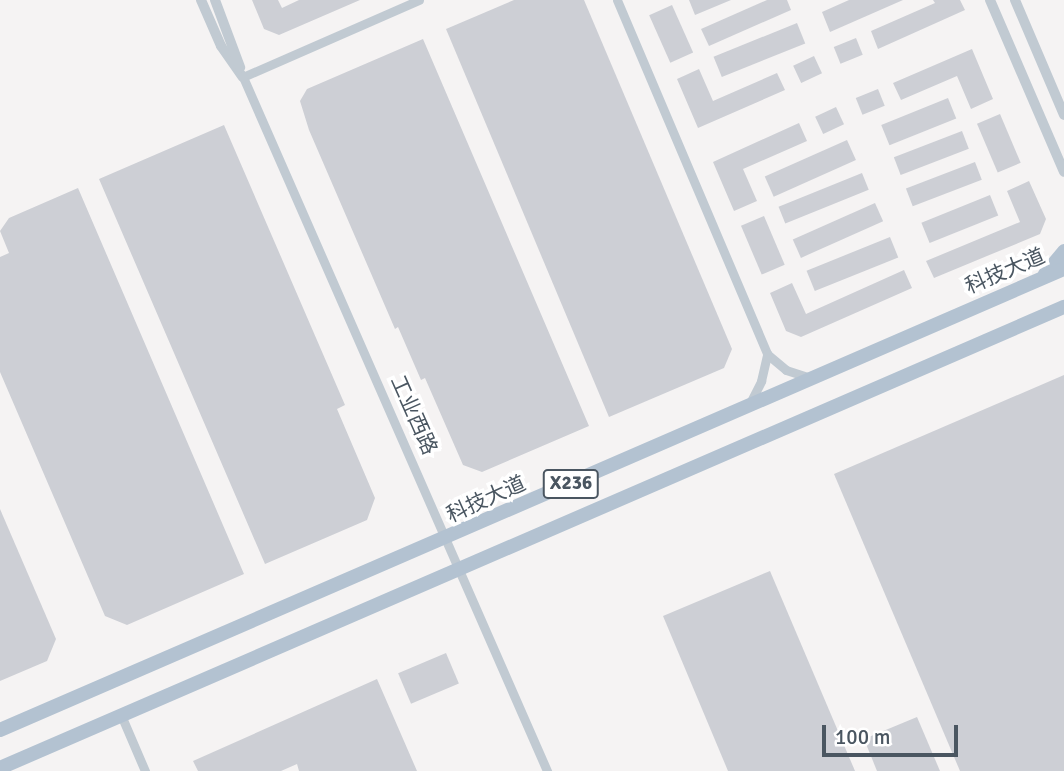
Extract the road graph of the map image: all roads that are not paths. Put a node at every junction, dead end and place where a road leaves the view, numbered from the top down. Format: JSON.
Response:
{"nodes":[{"id":1,"x":201,"y":0,"type":"edge"},
{"id":2,"x":215,"y":0,"type":"edge"},
{"id":3,"x":419,"y":0,"type":"edge"},
{"id":4,"x":617,"y":0,"type":"edge"},
{"id":5,"x":990,"y":0,"type":"edge"},
{"id":6,"x":1015,"y":0,"type":"edge"},
{"id":7,"x":243,"y":77,"type":"junction"},
{"id":8,"x":1064,"y":114,"type":"edge"},
{"id":9,"x":1064,"y":172,"type":"edge"},
{"id":10,"x":1064,"y":251,"type":"edge"},
{"id":11,"x":1064,"y":269,"type":"edge"},
{"id":12,"x":1026,"y":285,"type":"junction"},
{"id":13,"x":1063,"y":308,"type":"edge"},
{"id":14,"x":767,"y":354,"type":"junction"},
{"id":15,"x":812,"y":378,"type":"junction"},
{"id":16,"x":748,"y":406,"type":"junction"},
{"id":17,"x":447,"y":538,"type":"junction"},
{"id":18,"x":461,"y":570,"type":"junction"},
{"id":19,"x":121,"y":715,"type":"junction"},
{"id":20,"x":0,"y":730,"type":"edge"},
{"id":21,"x":0,"y":768,"type":"edge"},
{"id":22,"x":145,"y":771,"type":"edge"},
{"id":23,"x":547,"y":771,"type":"edge"}],
"edges":[{"from":1,"to":7,"type":"street","name":"工业西路"},
{"from":2,"to":7,"type":"street","name":"工业西路"},
{"from":3,"to":7,"type":"street"},
{"from":4,"to":14,"type":"street"},
{"from":5,"to":9,"type":"street"},
{"from":6,"to":8,"type":"street"},
{"from":7,"to":17,"type":"street","name":"工业西路"},
{"from":10,"to":12,"type":"main road"},
{"from":11,"to":12,"type":"main road","name":"科技大道","number":"X236"},
{"from":12,"to":15,"type":"main road","name":"科技大道","number":"X236"},
{"from":13,"to":18,"type":"main road","number":"X236"},
{"from":14,"to":15,"type":"street"},
{"from":14,"to":16,"type":"street"},
{"from":15,"to":16,"type":"main road","name":"科技大道","number":"X236"},
{"from":16,"to":17,"type":"main road","name":"科技大道","number":"X236"},
{"from":17,"to":18,"type":"street","name":"工业西路"},
{"from":17,"to":20,"type":"main road","name":"科技大道","number":"X236"},
{"from":18,"to":19,"type":"main road","number":"X236"},
{"from":18,"to":23,"type":"street","name":"工业西路"},
{"from":19,"to":21,"type":"main road","number":"X236"},
{"from":19,"to":22,"type":"street"}]}
